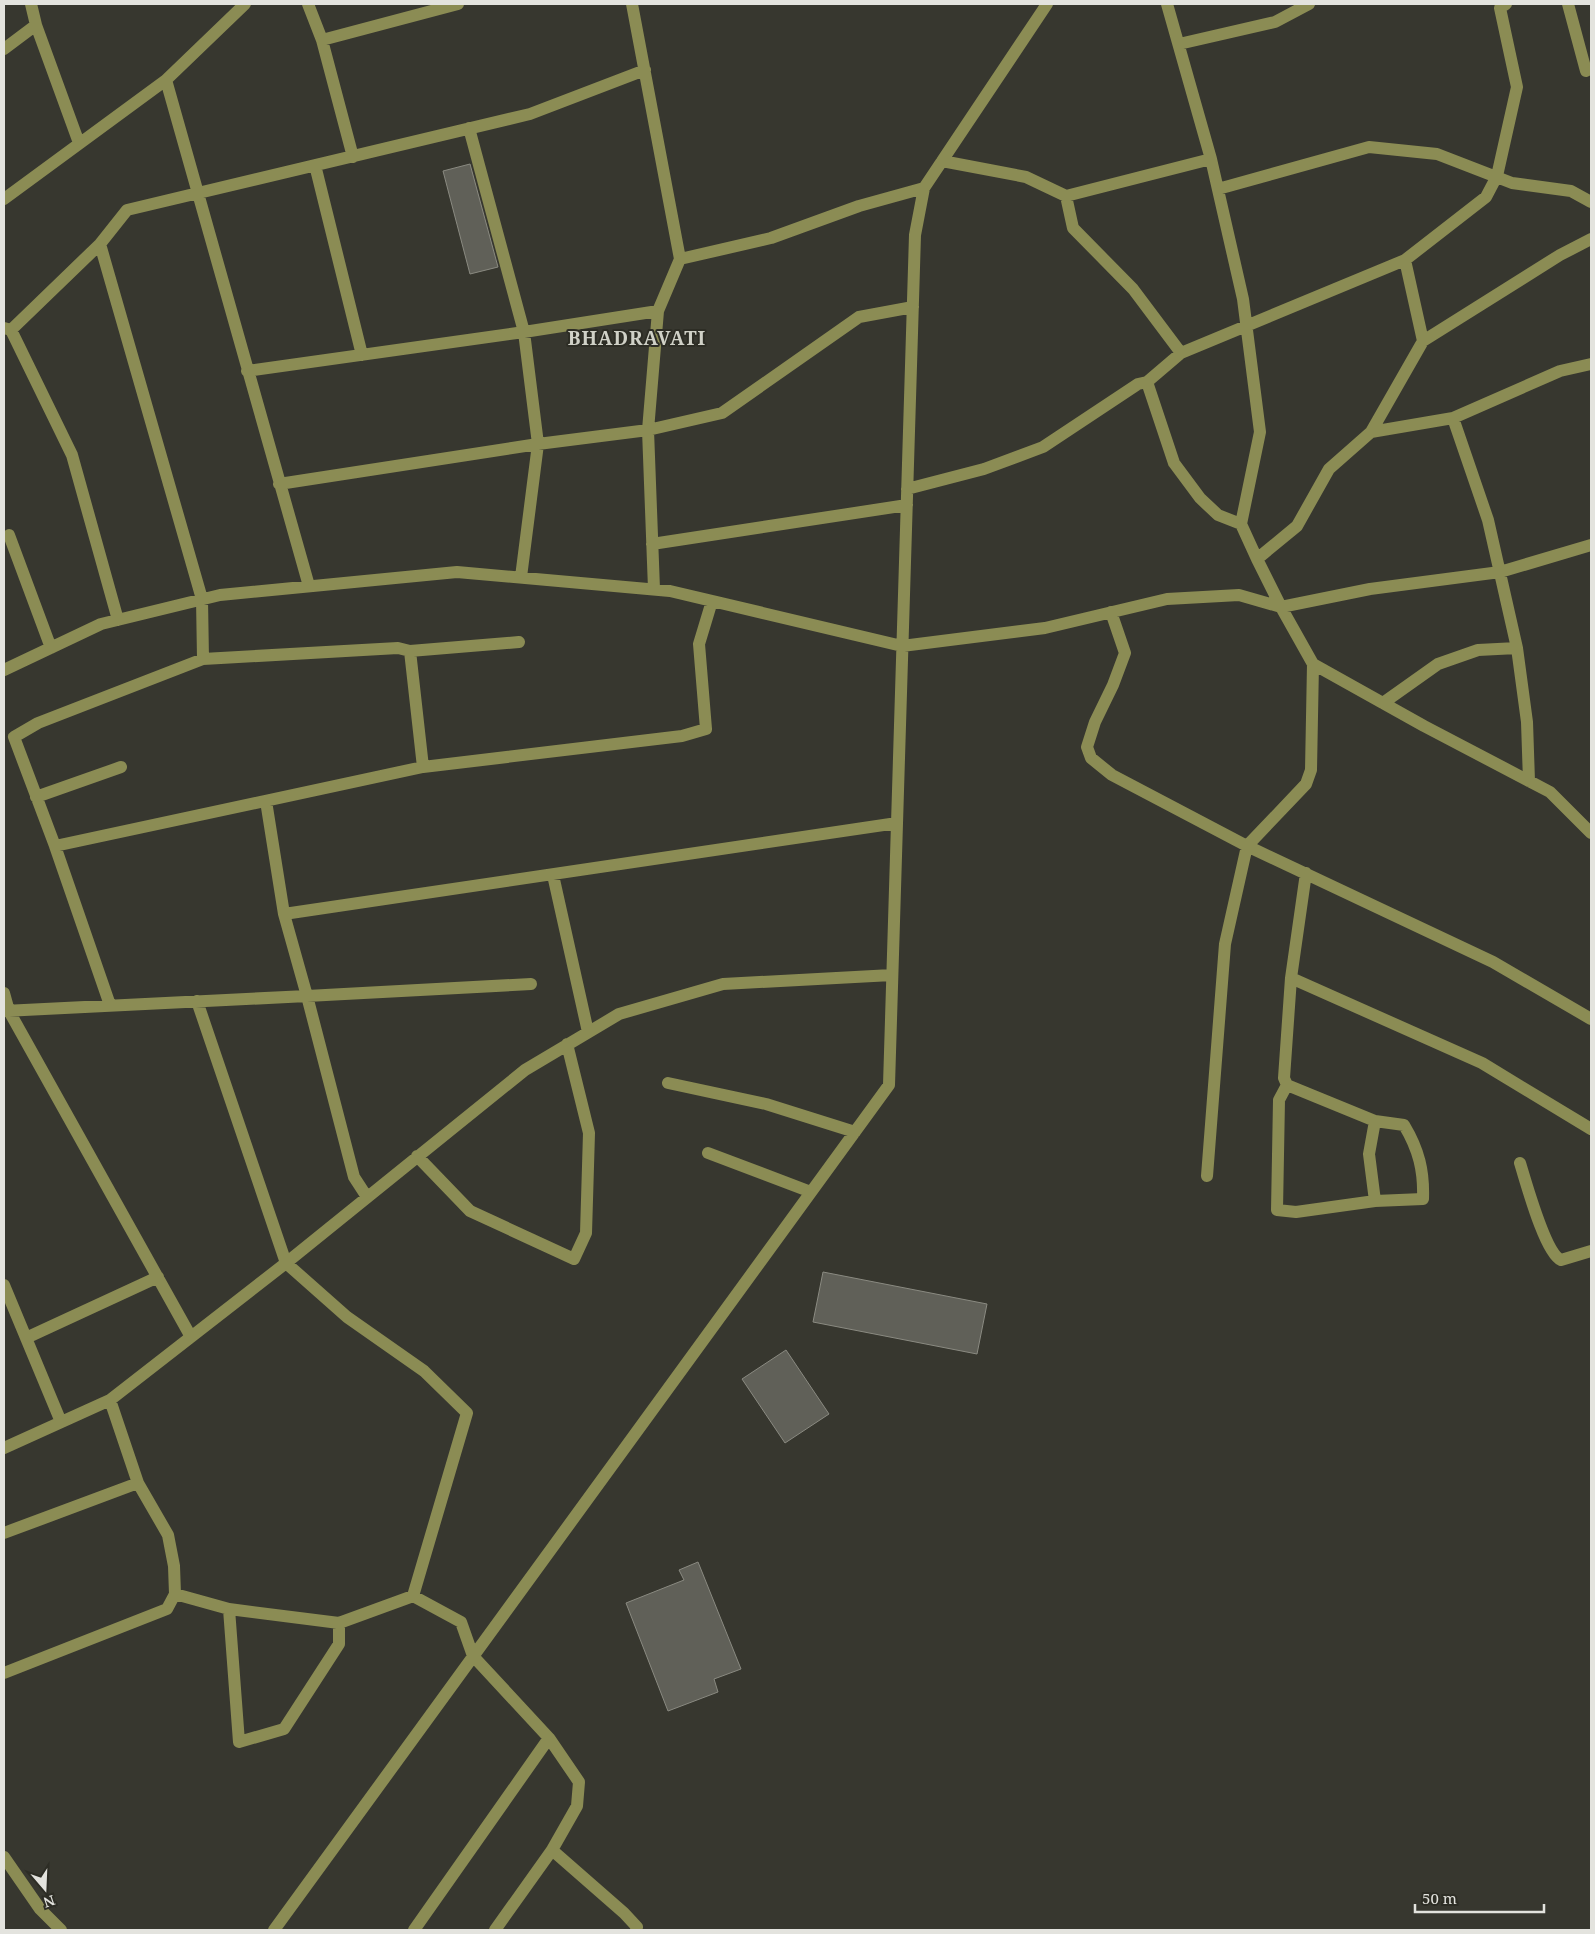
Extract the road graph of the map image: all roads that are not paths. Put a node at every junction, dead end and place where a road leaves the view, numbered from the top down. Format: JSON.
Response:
{"nodes":[{"id":1,"x":30,"y":4,"type":"edge"},
{"id":2,"x":245,"y":4,"type":"edge"},
{"id":3,"x":308,"y":4,"type":"edge"},
{"id":4,"x":458,"y":4,"type":"edge"},
{"id":5,"x":632,"y":4,"type":"edge"},
{"id":6,"x":1047,"y":4,"type":"edge"},
{"id":7,"x":1167,"y":4,"type":"edge"},
{"id":8,"x":1308,"y":4,"type":"edge"},
{"id":9,"x":1506,"y":4,"type":"edge"},
{"id":10,"x":1568,"y":4,"type":"edge"},
{"id":11,"x":36,"y":25,"type":"junction"},
{"id":12,"x":322,"y":40,"type":"junction"},
{"id":13,"x":1179,"y":44,"type":"junction"},
{"id":14,"x":4,"y":49,"type":"edge"},
{"id":15,"x":645,"y":70,"type":"junction"},
{"id":16,"x":1586,"y":71,"type":"dead end"},
{"id":17,"x":166,"y":80,"type":"junction"},
{"id":18,"x":469,"y":128,"type":"junction"},
{"id":19,"x":79,"y":143,"type":"junction"},
{"id":20,"x":353,"y":157,"type":"junction"},
{"id":21,"x":1211,"y":159,"type":"junction"},
{"id":22,"x":942,"y":161,"type":"junction"},
{"id":23,"x":315,"y":165,"type":"junction"},
{"id":24,"x":1497,"y":176,"type":"junction"},
{"id":25,"x":924,"y":188,"type":"junction"},
{"id":26,"x":1218,"y":189,"type":"junction"},
{"id":27,"x":198,"y":193,"type":"junction"},
{"id":28,"x":1066,"y":196,"type":"junction"},
{"id":29,"x":4,"y":199,"type":"edge"},
{"id":30,"x":1591,"y":202,"type":"edge"},
{"id":31,"x":1591,"y":239,"type":"edge"},
{"id":32,"x":100,"y":244,"type":"junction"},
{"id":33,"x":680,"y":259,"type":"junction"},
{"id":34,"x":1405,"y":260,"type":"junction"},
{"id":35,"x":913,"y":308,"type":"junction"},
{"id":36,"x":658,"y":311,"type":"junction"},
{"id":37,"x":1246,"y":325,"type":"junction"},
{"id":38,"x":7,"y":329,"type":"edge"},
{"id":39,"x":524,"y":332,"type":"junction"},
{"id":40,"x":1423,"y":342,"type":"junction"},
{"id":41,"x":1181,"y":354,"type":"junction"},
{"id":42,"x":362,"y":355,"type":"junction"},
{"id":43,"x":1591,"y":364,"type":"edge"},
{"id":44,"x":248,"y":371,"type":"junction"},
{"id":45,"x":1147,"y":382,"type":"junction"},
{"id":46,"x":1453,"y":418,"type":"junction"},
{"id":47,"x":648,"y":430,"type":"junction"},
{"id":48,"x":1371,"y":432,"type":"junction"},
{"id":49,"x":538,"y":444,"type":"junction"},
{"id":50,"x":280,"y":484,"type":"junction"},
{"id":51,"x":907,"y":489,"type":"junction"},
{"id":52,"x":907,"y":505,"type":"junction"},
{"id":53,"x":1241,"y":524,"type":"junction"},
{"id":54,"x":9,"y":535,"type":"dead end"},
{"id":55,"x":652,"y":544,"type":"junction"},
{"id":56,"x":1591,"y":546,"type":"edge"},
{"id":57,"x":1257,"y":559,"type":"junction"},
{"id":58,"x":1500,"y":572,"type":"junction"},
{"id":59,"x":521,"y":577,"type":"junction"},
{"id":60,"x":309,"y":586,"type":"junction"},
{"id":61,"x":654,"y":589,"type":"junction"},
{"id":62,"x":202,"y":599,"type":"junction"},
{"id":63,"x":712,"y":601,"type":"junction"},
{"id":64,"x":1281,"y":607,"type":"junction"},
{"id":65,"x":1111,"y":612,"type":"junction"},
{"id":66,"x":118,"y":620,"type":"junction"},
{"id":67,"x":520,"y":642,"type":"dead end"},
{"id":68,"x":902,"y":646,"type":"junction"},
{"id":69,"x":51,"y":648,"type":"junction"},
{"id":70,"x":1517,"y":648,"type":"junction"},
{"id":71,"x":410,"y":651,"type":"junction"},
{"id":72,"x":203,"y":658,"type":"junction"},
{"id":73,"x":1313,"y":664,"type":"junction"},
{"id":74,"x":4,"y":670,"type":"edge"},
{"id":75,"x":1383,"y":703,"type":"junction"},
{"id":76,"x":423,"y":767,"type":"junction"},
{"id":77,"x":121,"y":768,"type":"dead end"},
{"id":78,"x":1529,"y":781,"type":"junction"},
{"id":79,"x":36,"y":797,"type":"junction"},
{"id":80,"x":266,"y":801,"type":"junction"},
{"id":81,"x":897,"y":823,"type":"junction"},
{"id":82,"x":1591,"y":833,"type":"edge"},
{"id":83,"x":55,"y":846,"type":"junction"},
{"id":84,"x":1248,"y":846,"type":"junction"},
{"id":85,"x":1306,"y":873,"type":"junction"},
{"id":86,"x":554,"y":875,"type":"junction"},
{"id":87,"x":284,"y":914,"type":"junction"},
{"id":88,"x":892,"y":974,"type":"junction"},
{"id":89,"x":1291,"y":978,"type":"junction"},
{"id":90,"x":531,"y":984,"type":"dead end"},
{"id":91,"x":4,"y":992,"type":"edge"},
{"id":92,"x":307,"y":996,"type":"junction"},
{"id":93,"x":197,"y":1001,"type":"junction"},
{"id":94,"x":110,"y":1005,"type":"junction"},
{"id":95,"x":6,"y":1011,"type":"edge"},
{"id":96,"x":1591,"y":1019,"type":"edge"},
{"id":97,"x":588,"y":1032,"type":"junction"},
{"id":98,"x":567,"y":1044,"type":"junction"},
{"id":99,"x":668,"y":1083,"type":"dead end"},
{"id":100,"x":1287,"y":1085,"type":"junction"},
{"id":101,"x":1374,"y":1121,"type":"junction"},
{"id":102,"x":1591,"y":1130,"type":"edge"},
{"id":103,"x":855,"y":1132,"type":"junction"},
{"id":104,"x":708,"y":1153,"type":"dead end"},
{"id":105,"x":417,"y":1156,"type":"junction"},
{"id":106,"x":1520,"y":1163,"type":"dead end"},
{"id":107,"x":1207,"y":1176,"type":"dead end"},
{"id":108,"x":811,"y":1192,"type":"junction"},
{"id":109,"x":367,"y":1197,"type":"junction"},
{"id":110,"x":1375,"y":1201,"type":"junction"},
{"id":111,"x":1591,"y":1251,"type":"edge"},
{"id":112,"x":286,"y":1263,"type":"junction"},
{"id":113,"x":158,"y":1277,"type":"junction"},
{"id":114,"x":4,"y":1285,"type":"edge"},
{"id":115,"x":191,"y":1337,"type":"junction"},
{"id":116,"x":26,"y":1338,"type":"junction"},
{"id":117,"x":110,"y":1400,"type":"junction"},
{"id":118,"x":61,"y":1422,"type":"junction"},
{"id":119,"x":4,"y":1448,"type":"edge"},
{"id":120,"x":138,"y":1483,"type":"junction"},
{"id":121,"x":4,"y":1533,"type":"edge"},
{"id":122,"x":175,"y":1594,"type":"junction"},
{"id":123,"x":412,"y":1596,"type":"junction"},
{"id":124,"x":228,"y":1609,"type":"junction"},
{"id":125,"x":339,"y":1623,"type":"junction"},
{"id":126,"x":473,"y":1656,"type":"junction"},
{"id":127,"x":4,"y":1672,"type":"edge"},
{"id":128,"x":549,"y":1738,"type":"junction"},
{"id":129,"x":552,"y":1850,"type":"junction"},
{"id":130,"x":4,"y":1857,"type":"edge"},
{"id":131,"x":61,"y":1930,"type":"edge"},
{"id":132,"x":274,"y":1930,"type":"edge"},
{"id":133,"x":414,"y":1930,"type":"edge"},
{"id":134,"x":494,"y":1930,"type":"edge"},
{"id":135,"x":636,"y":1930,"type":"edge"}],
"edges":[{"from":1,"to":11,"type":"street"},
{"from":2,"to":17,"type":"street"},
{"from":3,"to":12,"type":"street"},
{"from":4,"to":12,"type":"street"},
{"from":5,"to":15,"type":"street"},
{"from":6,"to":22,"type":"street"},
{"from":7,"to":13,"type":"street"},
{"from":8,"to":13,"type":"street"},
{"from":9,"to":24,"type":"street"},
{"from":10,"to":16,"type":"street"},
{"from":11,"to":14,"type":"street"},
{"from":11,"to":19,"type":"street"},
{"from":12,"to":20,"type":"street"},
{"from":13,"to":21,"type":"street"},
{"from":15,"to":18,"type":"street"},
{"from":15,"to":33,"type":"street"},
{"from":17,"to":19,"type":"street"},
{"from":17,"to":27,"type":"street"},
{"from":18,"to":20,"type":"street"},
{"from":18,"to":39,"type":"street"},
{"from":19,"to":29,"type":"street"},
{"from":20,"to":23,"type":"street"},
{"from":21,"to":26,"type":"street"},
{"from":21,"to":28,"type":"street"},
{"from":22,"to":25,"type":"street"},
{"from":22,"to":28,"type":"street"},
{"from":23,"to":27,"type":"street"},
{"from":23,"to":42,"type":"street"},
{"from":24,"to":26,"type":"street"},
{"from":24,"to":30,"type":"street"},
{"from":24,"to":34,"type":"street"},
{"from":25,"to":33,"type":"street"},
{"from":25,"to":35,"type":"street"},
{"from":26,"to":37,"type":"street"},
{"from":27,"to":32,"type":"street"},
{"from":27,"to":44,"type":"street"},
{"from":28,"to":41,"type":"street"},
{"from":31,"to":40,"type":"street"},
{"from":32,"to":38,"type":"street"},
{"from":32,"to":62,"type":"street"},
{"from":33,"to":36,"type":"street"},
{"from":34,"to":37,"type":"street"},
{"from":34,"to":40,"type":"street"},
{"from":35,"to":47,"type":"street"},
{"from":35,"to":51,"type":"street"},
{"from":36,"to":39,"type":"street"},
{"from":36,"to":47,"type":"street"},
{"from":37,"to":41,"type":"street"},
{"from":37,"to":53,"type":"street"},
{"from":38,"to":66,"type":"street"},
{"from":39,"to":42,"type":"street"},
{"from":39,"to":49,"type":"street"},
{"from":40,"to":48,"type":"street"},
{"from":41,"to":45,"type":"street"},
{"from":42,"to":44,"type":"street"},
{"from":43,"to":46,"type":"street"},
{"from":44,"to":50,"type":"street"},
{"from":45,"to":51,"type":"street"},
{"from":45,"to":53,"type":"street"},
{"from":46,"to":48,"type":"street"},
{"from":46,"to":58,"type":"street"},
{"from":47,"to":49,"type":"street"},
{"from":47,"to":55,"type":"street"},
{"from":48,"to":57,"type":"street"},
{"from":49,"to":50,"type":"street"},
{"from":49,"to":59,"type":"street"},
{"from":50,"to":60,"type":"street"},
{"from":51,"to":52,"type":"street"},
{"from":52,"to":55,"type":"street"},
{"from":52,"to":68,"type":"street"},
{"from":53,"to":57,"type":"street"},
{"from":54,"to":69,"type":"street"},
{"from":55,"to":61,"type":"street"},
{"from":56,"to":58,"type":"street"},
{"from":57,"to":64,"type":"street"},
{"from":58,"to":64,"type":"street"},
{"from":58,"to":70,"type":"street"},
{"from":59,"to":60,"type":"street"},
{"from":59,"to":61,"type":"street"},
{"from":60,"to":62,"type":"street"},
{"from":61,"to":63,"type":"street"},
{"from":62,"to":66,"type":"street"},
{"from":62,"to":72,"type":"street"},
{"from":63,"to":68,"type":"street"},
{"from":63,"to":76,"type":"street"},
{"from":64,"to":65,"type":"street"},
{"from":64,"to":73,"type":"street"},
{"from":65,"to":68,"type":"street"},
{"from":65,"to":84,"type":"street"},
{"from":66,"to":69,"type":"street"},
{"from":67,"to":71,"type":"street"},
{"from":68,"to":81,"type":"street"},
{"from":69,"to":74,"type":"street"},
{"from":70,"to":75,"type":"street"},
{"from":70,"to":78,"type":"street"},
{"from":71,"to":72,"type":"street"},
{"from":71,"to":76,"type":"street"},
{"from":72,"to":79,"type":"street"},
{"from":73,"to":75,"type":"street"},
{"from":73,"to":84,"type":"street"},
{"from":75,"to":78,"type":"street"},
{"from":76,"to":80,"type":"street"},
{"from":77,"to":79,"type":"street"},
{"from":78,"to":82,"type":"street"},
{"from":79,"to":83,"type":"street"},
{"from":80,"to":83,"type":"street"},
{"from":80,"to":87,"type":"street"},
{"from":81,"to":86,"type":"street"},
{"from":81,"to":88,"type":"street"},
{"from":83,"to":94,"type":"street"},
{"from":84,"to":85,"type":"street"},
{"from":84,"to":107,"type":"street"},
{"from":85,"to":89,"type":"street"},
{"from":85,"to":96,"type":"street"},
{"from":86,"to":87,"type":"street"},
{"from":86,"to":97,"type":"street"},
{"from":87,"to":92,"type":"street"},
{"from":88,"to":97,"type":"street"},
{"from":88,"to":103,"type":"street"},
{"from":89,"to":100,"type":"street"},
{"from":89,"to":102,"type":"street"},
{"from":90,"to":92,"type":"street"},
{"from":91,"to":95,"type":"street"},
{"from":92,"to":93,"type":"street"},
{"from":92,"to":109,"type":"street"},
{"from":93,"to":94,"type":"street"},
{"from":93,"to":112,"type":"street"},
{"from":94,"to":95,"type":"street"},
{"from":95,"to":113,"type":"street"},
{"from":97,"to":98,"type":"street"},
{"from":98,"to":105,"type":"street"},
{"from":98,"to":105,"type":"street"},
{"from":99,"to":103,"type":"street"},
{"from":100,"to":101,"type":"street"},
{"from":100,"to":110,"type":"street"},
{"from":101,"to":110,"type":"street"},
{"from":101,"to":110,"type":"street"},
{"from":103,"to":108,"type":"street"},
{"from":104,"to":108,"type":"street"},
{"from":105,"to":109,"type":"street"},
{"from":106,"to":111,"type":"street"},
{"from":108,"to":126,"type":"street"},
{"from":109,"to":112,"type":"street"},
{"from":112,"to":115,"type":"street"},
{"from":112,"to":123,"type":"street"},
{"from":113,"to":115,"type":"street"},
{"from":113,"to":116,"type":"street"},
{"from":114,"to":116,"type":"street"},
{"from":115,"to":117,"type":"street"},
{"from":116,"to":118,"type":"street"},
{"from":117,"to":118,"type":"street"},
{"from":117,"to":120,"type":"street"},
{"from":118,"to":119,"type":"street"},
{"from":120,"to":121,"type":"street"},
{"from":120,"to":122,"type":"street"},
{"from":122,"to":124,"type":"street"},
{"from":122,"to":127,"type":"street"},
{"from":123,"to":125,"type":"street"},
{"from":123,"to":126,"type":"street"},
{"from":124,"to":125,"type":"street"},
{"from":124,"to":125,"type":"street"},
{"from":126,"to":128,"type":"street"},
{"from":126,"to":132,"type":"street"},
{"from":128,"to":129,"type":"street"},
{"from":128,"to":133,"type":"street"},
{"from":129,"to":134,"type":"street"},
{"from":129,"to":135,"type":"street"},
{"from":130,"to":131,"type":"street"}]}
